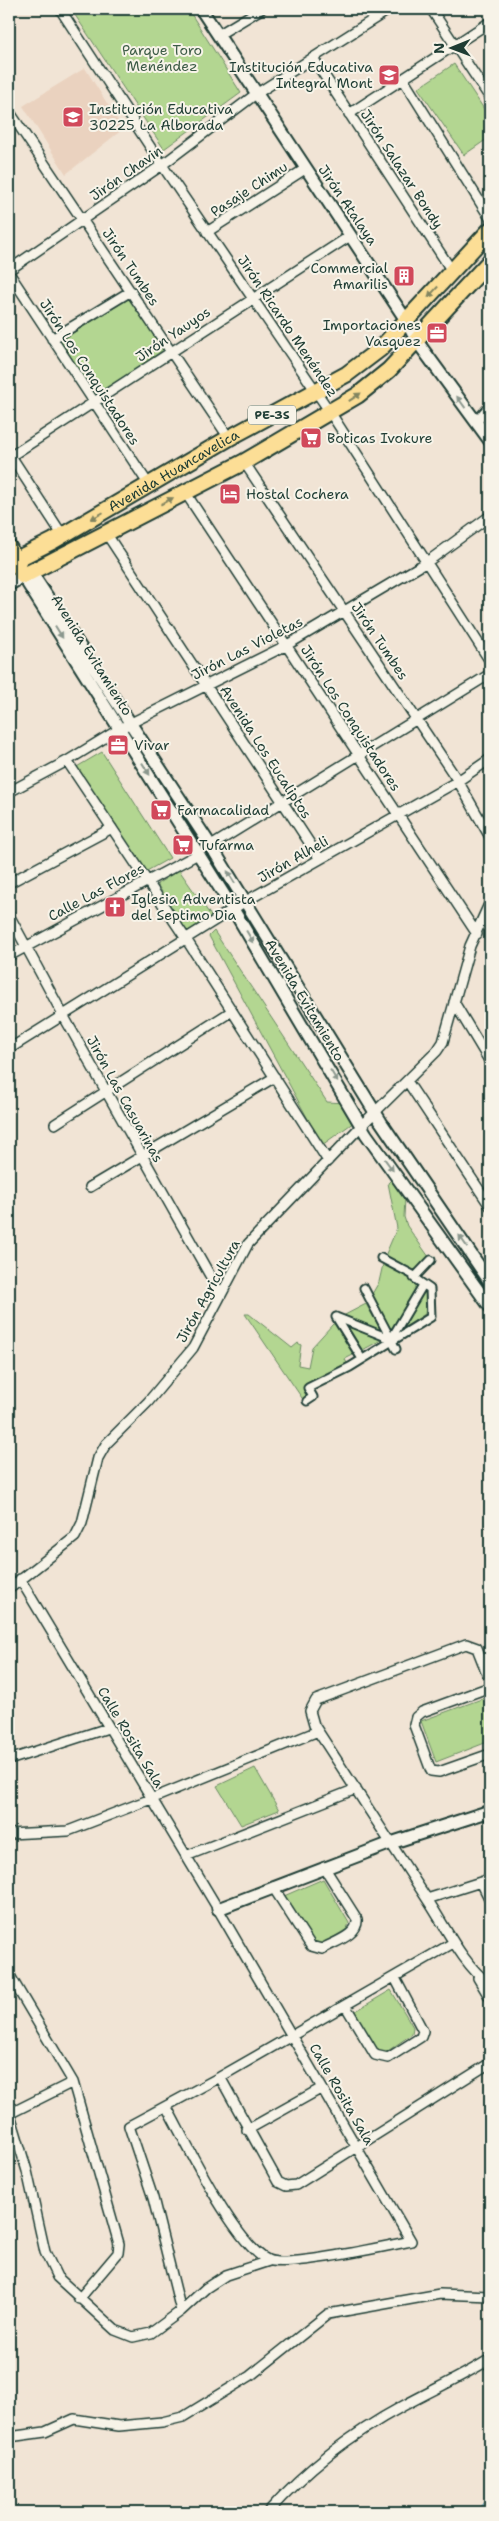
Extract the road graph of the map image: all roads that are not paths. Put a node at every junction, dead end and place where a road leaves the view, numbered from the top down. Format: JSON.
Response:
{"nodes":[{"id":1,"x":60,"y":9,"type":"edge"},
{"id":2,"x":201,"y":9,"type":"edge"},
{"id":3,"x":261,"y":9,"type":"edge"},
{"id":4,"x":390,"y":9,"type":"edge"},
{"id":5,"x":431,"y":9,"type":"edge"},
{"id":6,"x":490,"y":22,"type":"edge"},
{"id":7,"x":218,"y":35,"type":"junction"},
{"id":8,"x":455,"y":45,"type":"junction"},
{"id":9,"x":313,"y":58,"type":"junction"},
{"id":10,"x":403,"y":78,"type":"junction"},
{"id":11,"x":256,"y":94,"type":"junction"},
{"id":12,"x":489,"y":94,"type":"edge"},
{"id":13,"x":9,"y":111,"type":"edge"},
{"id":14,"x":349,"y":114,"type":"junction"},
{"id":15,"x":162,"y":165,"type":"junction"},
{"id":16,"x":305,"y":169,"type":"junction"},
{"id":17,"x":490,"y":218,"type":"edge"},
{"id":18,"x":82,"y":220,"type":"junction"},
{"id":19,"x":490,"y":230,"type":"edge"},
{"id":20,"x":207,"y":232,"type":"junction"},
{"id":21,"x":350,"y":236,"type":"junction"},
{"id":22,"x":490,"y":261,"type":"edge"},
{"id":23,"x":452,"y":271,"type":"junction"},
{"id":24,"x":9,"y":272,"type":"edge"},
{"id":25,"x":131,"y":291,"type":"junction"},
{"id":26,"x":252,"y":298,"type":"junction"},
{"id":27,"x":406,"y":320,"type":"junction"},
{"id":28,"x":52,"y":340,"type":"junction"},
{"id":29,"x":416,"y":340,"type":"junction"},
{"id":30,"x":172,"y":351,"type":"junction"},
{"id":31,"x":315,"y":392,"type":"junction"},
{"id":32,"x":94,"y":402,"type":"junction"},
{"id":33,"x":490,"y":406,"type":"edge"},
{"id":34,"x":330,"y":412,"type":"junction"},
{"id":35,"x":476,"y":422,"type":"junction"},
{"id":36,"x":229,"y":438,"type":"junction"},
{"id":37,"x":490,"y":441,"type":"edge"},
{"id":38,"x":10,"y":454,"type":"edge"},
{"id":39,"x":244,"y":462,"type":"junction"},
{"id":40,"x":149,"y":485,"type":"junction"},
{"id":41,"x":185,"y":492,"type":"junction"},
{"id":42,"x":490,"y":516,"type":"edge"},
{"id":43,"x":106,"y":534,"type":"junction"},
{"id":44,"x":63,"y":536,"type":"junction"},
{"id":45,"x":12,"y":556,"type":"edge"},
{"id":46,"x":427,"y":562,"type":"junction"},
{"id":47,"x":27,"y":574,"type":"junction"},
{"id":48,"x":9,"y":584,"type":"edge"},
{"id":49,"x":344,"y":611,"type":"junction"},
{"id":50,"x":287,"y":645,"type":"junction"},
{"id":51,"x":490,"y":661,"type":"edge"},
{"id":52,"x":490,"y":674,"type":"edge"},
{"id":53,"x":205,"y":685,"type":"junction"},
{"id":54,"x":416,"y":719,"type":"junction"},
{"id":55,"x":131,"y":723,"type":"junction"},
{"id":56,"x":121,"y":728,"type":"junction"},
{"id":57,"x":359,"y":755,"type":"junction"},
{"id":58,"x":490,"y":759,"type":"edge"},
{"id":59,"x":67,"y":761,"type":"junction"},
{"id":60,"x":458,"y":781,"type":"junction"},
{"id":61,"x":9,"y":792,"type":"edge"},
{"id":62,"x":282,"y":802,"type":"junction"},
{"id":63,"x":398,"y":815,"type":"junction"},
{"id":64,"x":112,"y":828,"type":"junction"},
{"id":65,"x":490,"y":837,"type":"edge"},
{"id":66,"x":211,"y":846,"type":"junction"},
{"id":67,"x":198,"y":854,"type":"junction"},
{"id":68,"x":320,"y":859,"type":"junction"},
{"id":69,"x":147,"y":881,"type":"junction"},
{"id":70,"x":9,"y":883,"type":"edge"},
{"id":71,"x":246,"y":902,"type":"junction"},
{"id":72,"x":490,"y":902,"type":"edge"},
{"id":73,"x":233,"y":909,"type":"junction"},
{"id":74,"x":9,"y":914,"type":"edge"},
{"id":75,"x":477,"y":934,"type":"junction"},
{"id":76,"x":186,"y":939,"type":"junction"},
{"id":77,"x":26,"y":946,"type":"junction"},
{"id":78,"x":9,"y":956,"type":"edge"},
{"id":79,"x":454,"y":1002,"type":"junction"},
{"id":80,"x":232,"y":1011,"type":"junction"},
{"id":81,"x":63,"y":1015,"type":"junction"},
{"id":82,"x":9,"y":1049,"type":"edge"},
{"id":83,"x":490,"y":1062,"type":"edge"},
{"id":84,"x":275,"y":1077,"type":"junction"},
{"id":85,"x":407,"y":1081,"type":"junction"},
{"id":86,"x":106,"y":1092,"type":"junction"},
{"id":87,"x":376,"y":1113,"type":"junction"},
{"id":88,"x":55,"y":1124,"type":"dead end"},
{"id":89,"x":362,"y":1125,"type":"junction"},
{"id":90,"x":142,"y":1156,"type":"junction"},
{"id":91,"x":328,"y":1161,"type":"junction"},
{"id":92,"x":90,"y":1187,"type":"dead end"},
{"id":93,"x":490,"y":1206,"type":"edge"},
{"id":94,"x":381,"y":1258,"type":"dead end"},
{"id":95,"x":431,"y":1260,"type":"dead end"},
{"id":96,"x":415,"y":1276,"type":"junction"},
{"id":97,"x":490,"y":1282,"type":"edge"},
{"id":98,"x":423,"y":1285,"type":"junction"},
{"id":99,"x":364,"y":1288,"type":"dead end"},
{"id":100,"x":221,"y":1295,"type":"junction"},
{"id":101,"x":490,"y":1307,"type":"edge"},
{"id":102,"x":391,"y":1339,"type":"junction"},
{"id":103,"x":396,"y":1349,"type":"dead end"},
{"id":104,"x":362,"y":1359,"type":"junction"},
{"id":105,"x":307,"y":1401,"type":"dead end"},
{"id":106,"x":20,"y":1579,"type":"junction"},
{"id":107,"x":9,"y":1589,"type":"edge"},
{"id":108,"x":490,"y":1681,"type":"edge"},
{"id":109,"x":490,"y":1687,"type":"edge"},
{"id":110,"x":108,"y":1728,"type":"junction"},
{"id":111,"x":318,"y":1731,"type":"junction"},
{"id":112,"x":490,"y":1754,"type":"edge"},
{"id":113,"x":9,"y":1760,"type":"edge"},
{"id":114,"x":356,"y":1789,"type":"junction"},
{"id":115,"x":151,"y":1799,"type":"junction"},
{"id":116,"x":490,"y":1812,"type":"edge"},
{"id":117,"x":9,"y":1834,"type":"edge"},
{"id":118,"x":391,"y":1843,"type":"junction"},
{"id":119,"x":186,"y":1856,"type":"junction"},
{"id":120,"x":324,"y":1867,"type":"junction"},
{"id":121,"x":490,"y":1879,"type":"edge"},
{"id":122,"x":481,"y":1882,"type":"junction"},
{"id":123,"x":273,"y":1887,"type":"junction"},
{"id":124,"x":427,"y":1899,"type":"junction"},
{"id":125,"x":490,"y":1900,"type":"edge"},
{"id":126,"x":218,"y":1909,"type":"junction"},
{"id":127,"x":453,"y":1943,"type":"junction"},
{"id":128,"x":476,"y":1973,"type":"junction"},
{"id":129,"x":9,"y":1974,"type":"edge"},
{"id":130,"x":395,"y":1978,"type":"junction"},
{"id":131,"x":490,"y":1985,"type":"edge"},
{"id":132,"x":490,"y":1998,"type":"edge"},
{"id":133,"x":346,"y":2005,"type":"junction"},
{"id":134,"x":291,"y":2036,"type":"junction"},
{"id":135,"x":490,"y":2063,"type":"edge"},
{"id":136,"x":220,"y":2077,"type":"junction"},
{"id":137,"x":74,"y":2082,"type":"junction"},
{"id":138,"x":322,"y":2088,"type":"junction"},
{"id":139,"x":166,"y":2106,"type":"junction"},
{"id":140,"x":10,"y":2114,"type":"edge"},
{"id":141,"x":247,"y":2130,"type":"junction"},
{"id":142,"x":356,"y":2146,"type":"junction"},
{"id":143,"x":269,"y":2261,"type":"junction"},
{"id":144,"x":490,"y":2296,"type":"edge"},
{"id":145,"x":79,"y":2299,"type":"junction"},
{"id":146,"x":181,"y":2311,"type":"junction"},
{"id":147,"x":490,"y":2359,"type":"edge"},
{"id":148,"x":9,"y":2437,"type":"edge"},
{"id":149,"x":268,"y":2512,"type":"edge"}],
"edges":[{"from":1,"to":15,"type":"street","name":"Jirón Ricardo Menéndez"},
{"from":2,"to":7,"type":"street","name":"Jirón Atalaya"},
{"from":3,"to":7,"type":"street"},
{"from":4,"to":9,"type":"street","name":"Jirón Chavin"},
{"from":5,"to":8,"type":"street"},
{"from":6,"to":8,"type":"street"},
{"from":7,"to":11,"type":"street","name":"Jirón Atalaya"},
{"from":8,"to":10,"type":"street"},
{"from":8,"to":12,"type":"street"},
{"from":9,"to":11,"type":"street","name":"Jirón Chavin"},
{"from":9,"to":14,"type":"street","name":"Jirón Salazar Bondy"},
{"from":10,"to":14,"type":"street"},
{"from":10,"to":17,"type":"street"},
{"from":11,"to":15,"type":"street","name":"Jirón Chavin"},
{"from":11,"to":16,"type":"street","name":"Jirón Atalaya"},
{"from":13,"to":18,"type":"street","name":"Jirón Tumbes"},
{"from":14,"to":23,"type":"street","name":"Jirón Salazar Bondy"},
{"from":15,"to":18,"type":"street","name":"Jirón Chavin"},
{"from":15,"to":20,"type":"street","name":"Jirón Ricardo Menéndez"},
{"from":16,"to":20,"type":"street","name":"Pasaje Chimu"},
{"from":16,"to":21,"type":"street","name":"Jirón Atalaya"},
{"from":18,"to":24,"type":"street","name":"Jirón Chavin"},
{"from":18,"to":25,"type":"street","name":"Jirón Tumbes"},
{"from":19,"to":23,"type":"highway","name":"Avenida Huancavelica","number":"PE-3S"},
{"from":20,"to":26,"type":"street","name":"Jirón Ricardo Menéndez"},
{"from":21,"to":26,"type":"street","name":"Jirón Yauyos"},
{"from":21,"to":27,"type":"street","name":"Jirón Atalaya"},
{"from":22,"to":29,"type":"highway","name":"Avenida Huancavelica","number":"PE-3S"},
{"from":23,"to":27,"type":"highway","name":"Avenida Huancavelica","number":"PE-3S","one_way":true},
{"from":24,"to":28,"type":"street","name":"Jirón Los Conquistadores"},
{"from":25,"to":28,"type":"street"},
{"from":25,"to":30,"type":"street","name":"Jirón Tumbes"},
{"from":26,"to":30,"type":"street","name":"Jirón Yauyos"},
{"from":26,"to":31,"type":"street","name":"Jirón Ricardo Menéndez"},
{"from":27,"to":29,"type":"street","name":"Jirón Atalaya"},
{"from":27,"to":31,"type":"highway","name":"Avenida Huancavelica","number":"PE-3S"},
{"from":28,"to":32,"type":"street","name":"Jirón Los Conquistadores"},
{"from":34,"to":29,"type":"highway","name":"Avenida Huancavelica","number":"PE-3S","one_way":true},
{"from":35,"to":29,"type":"street","name":"Jirón Atalaya","one_way":true},
{"from":30,"to":32,"type":"street","name":"Jirón Yauyos"},
{"from":30,"to":36,"type":"street","name":"Jirón Tumbes"},
{"from":31,"to":34,"type":"street","name":"Jirón Ricardo Menéndez"},
{"from":31,"to":36,"type":"highway","name":"Avenida Huancavelica","number":"PE-3S"},
{"from":32,"to":38,"type":"street","name":"Jirón Yauyos"},
{"from":32,"to":40,"type":"street","name":"Jirón Los Conquistadores"},
{"from":33,"to":35,"type":"street"},
{"from":34,"to":39,"type":"highway","name":"Avenida Huancavelica","number":"PE-3S"},
{"from":34,"to":46,"type":"street","name":"Jirón Ricardo Menéndez"},
{"from":35,"to":37,"type":"street","name":"Jirón Atalaya"},
{"from":36,"to":40,"type":"highway","name":"Avenida Huancavelica","number":"PE-3S"},
{"from":38,"to":44,"type":"street"},
{"from":39,"to":41,"type":"highway","name":"Avenida Huancavelica","number":"PE-3S"},
{"from":39,"to":49,"type":"street","name":"Jirón Tumbes"},
{"from":40,"to":44,"type":"highway","name":"Avenida Huancavelica","number":"PE-3S","one_way":true},
{"from":43,"to":41,"type":"highway","name":"Avenida Huancavelica","number":"PE-3S","one_way":true},
{"from":41,"to":50,"type":"street","name":"Jirón Los Conquistadores"},
{"from":42,"to":46,"type":"street","name":"Jirón Las Violetas"},
{"from":43,"to":47,"type":"highway","name":"Avenida Huancavelica","number":"PE-3S"},
{"from":43,"to":53,"type":"street","name":"Avenida Los Eucaliptos"},
{"from":44,"to":45,"type":"highway","name":"Avenida Huancavelica","number":"PE-3S"},
{"from":45,"to":47,"type":"highway","number":"PE-3S"},
{"from":46,"to":49,"type":"street","name":"Jirón Las Violetas"},
{"from":46,"to":51,"type":"street","name":"Jirón Ricardo Menéndez"},
{"from":47,"to":48,"type":"main road","name":"Avenida Huancavelica"},
{"from":47,"to":55,"type":"street","name":"Avenida Evitamiento"},
{"from":47,"to":56,"type":"street","name":"Avenida Evitamiento","one_way":true},
{"from":49,"to":50,"type":"street","name":"Jirón Las Violetas"},
{"from":49,"to":54,"type":"street","name":"Jirón Tumbes"},
{"from":50,"to":53,"type":"street","name":"Jirón Las Violetas"},
{"from":50,"to":57,"type":"street","name":"Jirón Los Conquistadores"},
{"from":52,"to":54,"type":"street"},
{"from":53,"to":55,"type":"street","name":"Jirón Las Violetas"},
{"from":53,"to":62,"type":"street","name":"Avenida Los Eucaliptos"},
{"from":54,"to":57,"type":"street"},
{"from":54,"to":60,"type":"street","name":"Jirón Tumbes"},
{"from":55,"to":56,"type":"street","name":"Jirón Las Violetas"},
{"from":55,"to":66,"type":"street","name":"Avenida Evitamiento"},
{"from":56,"to":59,"type":"street","name":"Jirón Las Violetas"},
{"from":56,"to":67,"type":"street","name":"Avenida Evitamiento","one_way":true},
{"from":57,"to":62,"type":"street"},
{"from":57,"to":63,"type":"street","name":"Jirón Los Conquistadores"},
{"from":58,"to":60,"type":"street","name":"Jirón Alheli"},
{"from":59,"to":61,"type":"street","name":"Jirón Las Violetas"},
{"from":59,"to":64,"type":"street"},
{"from":60,"to":63,"type":"street","name":"Jirón Alheli"},
{"from":60,"to":65,"type":"street","name":"Jirón Tumbes"},
{"from":62,"to":66,"type":"street"},
{"from":62,"to":68,"type":"street","name":"Avenida Los Eucaliptos"},
{"from":63,"to":68,"type":"street","name":"Jirón Alheli"},
{"from":63,"to":75,"type":"street","name":"Jirón Los Conquistadores"},
{"from":64,"to":69,"type":"street"},
{"from":64,"to":70,"type":"street"},
{"from":71,"to":66,"type":"street","name":"Avenida Evitamiento","one_way":true},
{"from":67,"to":69,"type":"street","name":"Calle Las Flores"},
{"from":67,"to":73,"type":"street","name":"Avenida Evitamiento"},
{"from":68,"to":71,"type":"street","name":"Jirón Alheli"},
{"from":69,"to":76,"type":"street"},
{"from":69,"to":77,"type":"street","name":"Calle Las Flores"},
{"from":71,"to":73,"type":"street","name":"Jirón Alheli"},
{"from":71,"to":87,"type":"street","name":"Avenida Evitamiento"},
{"from":72,"to":75,"type":"street","name":"Jirón Agricultura"},
{"from":73,"to":76,"type":"street","name":"Jirón Alheli"},
{"from":73,"to":89,"type":"street","name":"Avenida Evitamiento","one_way":true},
{"from":74,"to":77,"type":"street","name":"Jirón Las Casuarinas"},
{"from":75,"to":79,"type":"street","name":"Jirón Agricultura"},
{"from":76,"to":80,"type":"street"},
{"from":76,"to":81,"type":"street","name":"Jirón Alheli"},
{"from":77,"to":78,"type":"street","name":"Calle Las Flores"},
{"from":77,"to":81,"type":"street","name":"Jirón Las Casuarinas"},
{"from":79,"to":83,"type":"street"},
{"from":79,"to":85,"type":"street","name":"Jirón Agricultura"},
{"from":80,"to":84,"type":"street"},
{"from":80,"to":86,"type":"street"},
{"from":81,"to":82,"type":"street","name":"Jirón Alheli"},
{"from":81,"to":86,"type":"street","name":"Jirón Las Casuarinas"},
{"from":84,"to":90,"type":"street"},
{"from":84,"to":91,"type":"street"},
{"from":85,"to":87,"type":"street","name":"Jirón Agricultura"},
{"from":85,"to":93,"type":"street"},
{"from":86,"to":88,"type":"street"},
{"from":86,"to":90,"type":"street","name":"Jirón Las Casuarinas"},
{"from":87,"to":89,"type":"street","name":"Jirón Agricultura"},
{"from":97,"to":87,"type":"street","name":"Avenida Evitamiento","one_way":true},
{"from":89,"to":91,"type":"street","name":"Jirón Agricultura"},
{"from":89,"to":101,"type":"street","name":"Avenida Evitamiento","one_way":true},
{"from":90,"to":92,"type":"street"},
{"from":90,"to":100,"type":"street","name":"Jirón Las Casuarinas"},
{"from":91,"to":100,"type":"street","name":"Jirón Agricultura"},
{"from":94,"to":96,"type":"street"},
{"from":95,"to":96,"type":"street"},
{"from":96,"to":98,"type":"street"},
{"from":98,"to":102,"type":"street"},
{"from":98,"to":104,"type":"street"},
{"from":99,"to":102,"type":"street"},
{"from":100,"to":106,"type":"street","name":"Jirón Agricultura"},
{"from":102,"to":103,"type":"street"},
{"from":102,"to":104,"type":"street"},
{"from":104,"to":105,"type":"street"},
{"from":106,"to":107,"type":"street","name":"Jirón Agricultura"},
{"from":106,"to":110,"type":"street","name":"Calle Rosita Sala"},
{"from":108,"to":111,"type":"street"},
{"from":109,"to":112,"type":"street"},
{"from":110,"to":113,"type":"street"},
{"from":110,"to":115,"type":"street","name":"Calle Rosita Sala"},
{"from":111,"to":114,"type":"street"},
{"from":111,"to":115,"type":"street"},
{"from":114,"to":118,"type":"street"},
{"from":114,"to":119,"type":"street"},
{"from":115,"to":117,"type":"street"},
{"from":115,"to":119,"type":"street","name":"Calle Rosita Sala"},
{"from":116,"to":118,"type":"street"},
{"from":118,"to":120,"type":"street"},
{"from":118,"to":124,"type":"street"},
{"from":119,"to":126,"type":"street","name":"Calle Rosita Sala"},
{"from":120,"to":123,"type":"street"},
{"from":120,"to":123,"type":"street"},
{"from":121,"to":122,"type":"street"},
{"from":122,"to":124,"type":"street"},
{"from":122,"to":125,"type":"street"},
{"from":123,"to":126,"type":"street"},
{"from":124,"to":127,"type":"street"},
{"from":126,"to":134,"type":"street","name":"Calle Rosita Sala"},
{"from":127,"to":128,"type":"street"},
{"from":127,"to":130,"type":"street"},
{"from":128,"to":131,"type":"street"},
{"from":128,"to":132,"type":"street"},
{"from":129,"to":137,"type":"street"},
{"from":130,"to":133,"type":"street"},
{"from":130,"to":133,"type":"street"},
{"from":133,"to":134,"type":"street"},
{"from":134,"to":136,"type":"street"},
{"from":134,"to":138,"type":"street","name":"Calle Rosita Sala"},
{"from":135,"to":142,"type":"street"},
{"from":136,"to":139,"type":"street"},
{"from":136,"to":141,"type":"street"},
{"from":137,"to":140,"type":"street"},
{"from":137,"to":145,"type":"street"},
{"from":138,"to":141,"type":"street"},
{"from":138,"to":142,"type":"street","name":"Calle Rosita Sala"},
{"from":139,"to":143,"type":"street"},
{"from":139,"to":146,"type":"street"},
{"from":140,"to":145,"type":"street"},
{"from":141,"to":142,"type":"street"},
{"from":142,"to":143,"type":"street","name":"Calle Rosita Sala"},
{"from":143,"to":146,"type":"street"},
{"from":144,"to":148,"type":"street"},
{"from":145,"to":146,"type":"street"},
{"from":147,"to":149,"type":"street"}]}
